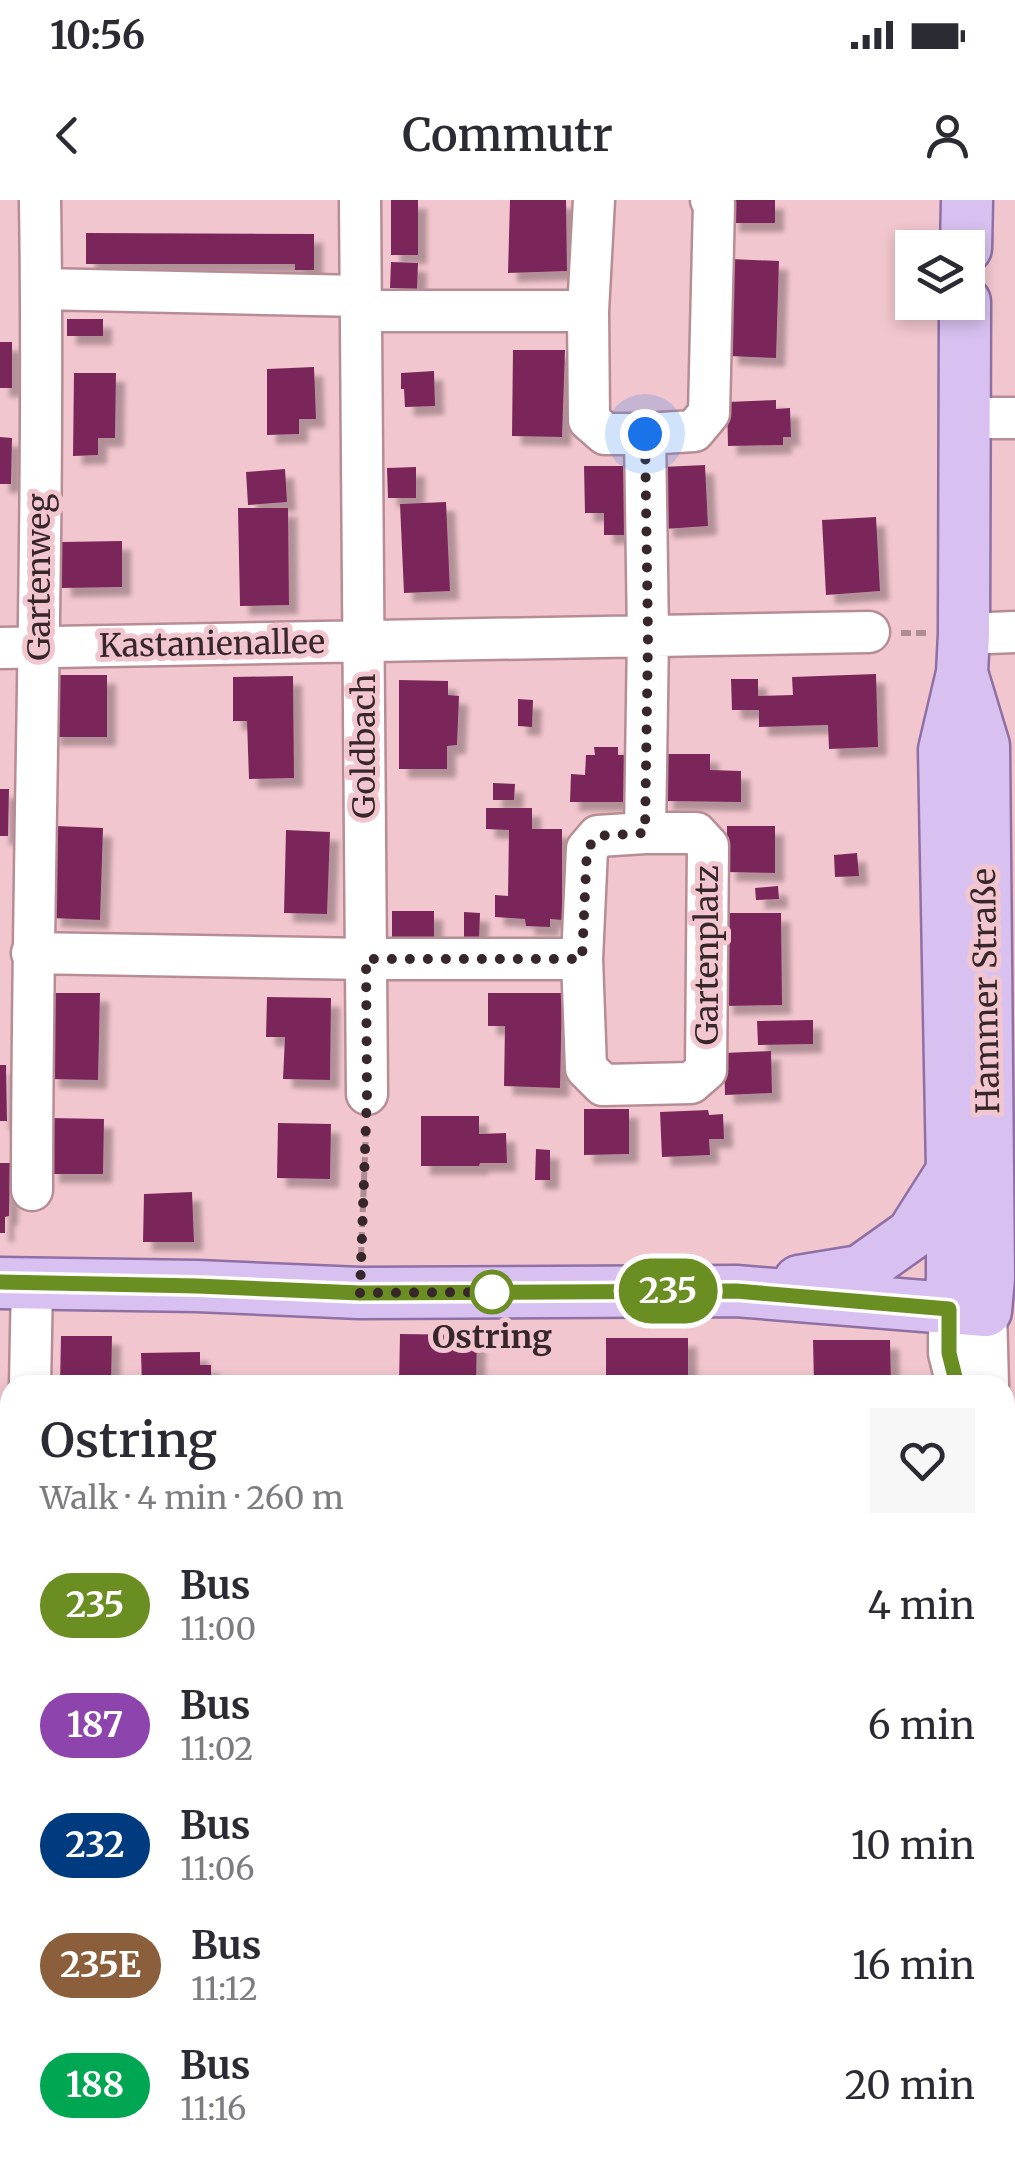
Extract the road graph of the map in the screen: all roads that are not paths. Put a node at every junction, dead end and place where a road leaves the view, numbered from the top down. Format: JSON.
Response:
{"nodes":[{"id":1,"x":40,"y":200,"type":"edge"},
{"id":2,"x":360,"y":200,"type":"edge"},
{"id":3,"x":594,"y":200,"type":"edge"},
{"id":4,"x":710,"y":200,"type":"edge"},
{"id":5,"x":967,"y":200,"type":"edge"},
{"id":6,"x":966,"y":230,"type":"edge"},
{"id":7,"x":41,"y":289,"type":"junction"},
{"id":8,"x":361,"y":303,"type":"junction"},
{"id":9,"x":588,"y":310,"type":"junction"},
{"id":10,"x":965,"y":320,"type":"edge"},
{"id":11,"x":965,"y":418,"type":"junction"},
{"id":12,"x":1015,"y":418,"type":"edge"},
{"id":13,"x":645,"y":434,"type":"junction"},
{"id":14,"x":870,"y":632,"type":"road end"},
{"id":15,"x":1015,"y":632,"type":"edge"},
{"id":16,"x":648,"y":636,"type":"junction"},
{"id":17,"x":364,"y":641,"type":"junction"},
{"id":18,"x":20,"y":648,"type":"edge"},
{"id":19,"x":963,"y":654,"type":"junction"},
{"id":20,"x":645,"y":833,"type":"junction"},
{"id":21,"x":32,"y":953,"type":"junction"},
{"id":22,"x":366,"y":959,"type":"junction"},
{"id":23,"x":582,"y":959,"type":"junction"},
{"id":24,"x":367,"y":1094,"type":"road end"},
{"id":25,"x":952,"y":1171,"type":"junction"},
{"id":26,"x":32,"y":1190,"type":"dead end"},
{"id":27,"x":860,"y":1272,"type":"junction"},
{"id":28,"x":16,"y":1282,"type":"edge"},
{"id":29,"x":736,"y":1291,"type":"junction"},
{"id":30,"x":969,"y":1294,"type":"junction"},
{"id":31,"x":29,"y":1375,"type":"edge"},
{"id":32,"x":954,"y":1375,"type":"edge"},
{"id":33,"x":986,"y":1375,"type":"edge"}],
"edges":[{"from":1,"to":7,"type":"street","name":"Gartenweg"},
{"from":2,"to":8,"type":"street","name":"Goldbach"},
{"from":3,"to":9,"type":"street"},
{"from":4,"to":13,"type":"street"},
{"from":5,"to":6,"type":"main road"},
{"from":7,"to":8,"type":"street"},
{"from":7,"to":18,"type":"street","name":"Gartenweg"},
{"from":8,"to":9,"type":"street"},
{"from":8,"to":17,"type":"street","name":"Goldbach"},
{"from":9,"to":13,"type":"street"},
{"from":10,"to":11,"type":"main road","name":"Hammer Straße"},
{"from":11,"to":12,"type":"street"},
{"from":11,"to":19,"type":"main road","name":"Hammer Straße"},
{"from":13,"to":16,"type":"street"},
{"from":14,"to":16,"type":"street","name":"Kastanienallee"},
{"from":15,"to":19,"type":"street"},
{"from":16,"to":17,"type":"street","name":"Kastanienallee"},
{"from":16,"to":20,"type":"street"},
{"from":17,"to":18,"type":"street","name":"Kastanienallee"},
{"from":17,"to":22,"type":"street","name":"Goldbach"},
{"from":18,"to":21,"type":"street","name":"Gartenweg"},
{"from":19,"to":25,"type":"main road","name":"Hammer Straße"},
{"from":19,"to":30,"type":"main road","name":"Hammer Straße"},
{"from":20,"to":23,"type":"street","name":"Gartenplatz"},
{"from":20,"to":23,"type":"street","name":"Gartenplatz"},
{"from":21,"to":22,"type":"street"},
{"from":21,"to":26,"type":"street","name":"Gartenweg"},
{"from":22,"to":23,"type":"street"},
{"from":22,"to":24,"type":"street","name":"Goldbach"},
{"from":25,"to":27,"type":"main road"},
{"from":25,"to":30,"type":"main road","name":"Hammer Straße"},
{"from":27,"to":29,"type":"main road"},
{"from":27,"to":30,"type":"main road"},
{"from":28,"to":29,"type":"main road"},
{"from":28,"to":31,"type":"street"},
{"from":29,"to":30,"type":"main road"},
{"from":30,"to":32,"type":"street","name":"Hammer Straße"},
{"from":30,"to":33,"type":"street","name":"Hammer Straße"}]}
